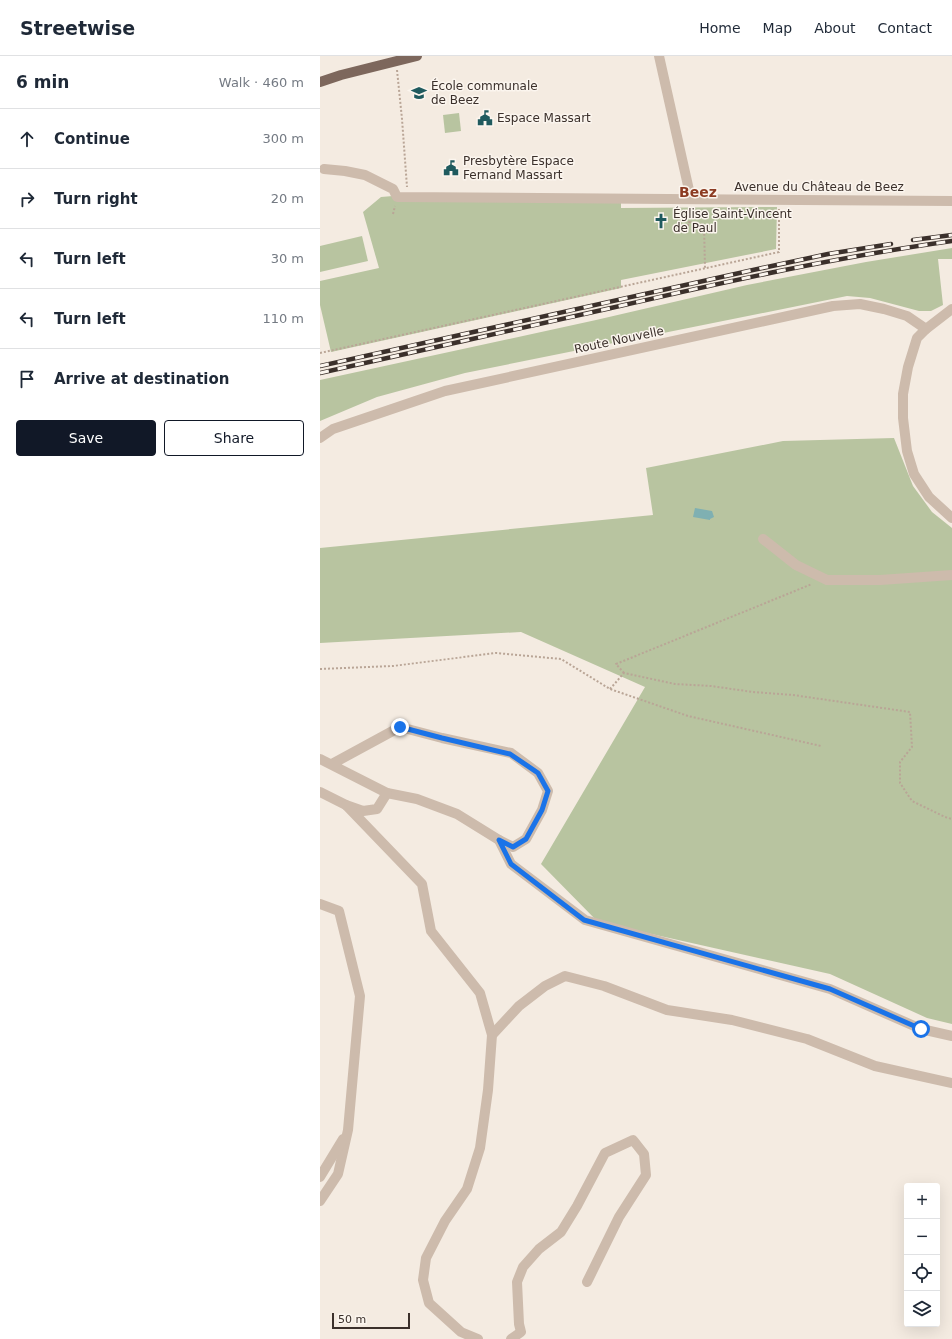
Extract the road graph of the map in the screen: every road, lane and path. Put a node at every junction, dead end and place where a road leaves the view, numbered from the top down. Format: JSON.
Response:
{"nodes":[{"id":1,"x":416,"y":56,"type":"edge"},
{"id":2,"x":659,"y":56,"type":"edge"},
{"id":3,"x":396,"y":61,"type":"junction"},
{"id":4,"x":320,"y":82,"type":"edge"},
{"id":5,"x":324,"y":169,"type":"dead end"},
{"id":6,"x":403,"y":197,"type":"junction"},
{"id":7,"x":691,"y":200,"type":"junction"},
{"id":8,"x":779,"y":200,"type":"junction"},
{"id":9,"x":952,"y":201,"type":"edge"},
{"id":10,"x":690,"y":222,"type":"junction"},
{"id":11,"x":683,"y":225,"type":"dead end"},
{"id":12,"x":705,"y":268,"type":"junction"},
{"id":13,"x":952,"y":309,"type":"edge"},
{"id":14,"x":926,"y":329,"type":"junction"},
{"id":15,"x":320,"y":353,"type":"edge"},
{"id":16,"x":320,"y":438,"type":"edge"},
{"id":17,"x":952,"y":518,"type":"edge"},
{"id":18,"x":763,"y":540,"type":"dead end"},
{"id":19,"x":952,"y":575,"type":"edge"},
{"id":20,"x":827,"y":580,"type":"junction"},
{"id":21,"x":320,"y":669,"type":"edge"},
{"id":22,"x":624,"y":673,"type":"junction"},
{"id":23,"x":610,"y":688,"type":"junction"},
{"id":24,"x":821,"y":746,"type":"dead end"},
{"id":25,"x":320,"y":759,"type":"edge"},
{"id":26,"x":332,"y":764,"type":"junction"},
{"id":27,"x":320,"y":792,"type":"edge"},
{"id":28,"x":387,"y":793,"type":"junction"},
{"id":29,"x":346,"y":805,"type":"junction"},
{"id":30,"x":952,"y":819,"type":"edge"},
{"id":31,"x":499,"y":840,"type":"junction"},
{"id":32,"x":320,"y":904,"type":"edge"},
{"id":33,"x":492,"y":1035,"type":"junction"},
{"id":34,"x":952,"y":1036,"type":"edge"},
{"id":35,"x":952,"y":1083,"type":"edge"},
{"id":36,"x":348,"y":1130,"type":"junction"},
{"id":37,"x":320,"y":1177,"type":"edge"},
{"id":38,"x":320,"y":1201,"type":"edge"},
{"id":39,"x":586,"y":1282,"type":"dead end"},
{"id":40,"x":524,"y":1336,"type":"edge"},
{"id":41,"x":478,"y":1339,"type":"edge"},
{"id":42,"x":512,"y":1339,"type":"edge"}],
"edges":[{"from":1,"to":3,"type":"main road"},
{"from":2,"to":7,"type":"street"},
{"from":3,"to":4,"type":"main road"},
{"from":3,"to":6,"type":"path"},
{"from":5,"to":6,"type":"street"},
{"from":6,"to":7,"type":"street","name":"Avenue du Château de Beez"},
{"from":7,"to":8,"type":"street","name":"Avenue du Château de Beez"},
{"from":7,"to":10,"type":"path"},
{"from":8,"to":9,"type":"street","name":"Avenue du Château de Beez"},
{"from":8,"to":12,"type":"path"},
{"from":10,"to":11,"type":"path"},
{"from":10,"to":12,"type":"path"},
{"from":12,"to":15,"type":"path"},
{"from":13,"to":14,"type":"street"},
{"from":14,"to":16,"type":"street","name":"Route Nouvelle"},
{"from":14,"to":17,"type":"street"},
{"from":18,"to":20,"type":"street"},
{"from":19,"to":20,"type":"street"},
{"from":20,"to":22,"type":"path"},
{"from":21,"to":23,"type":"path"},
{"from":22,"to":23,"type":"path"},
{"from":22,"to":30,"type":"path"},
{"from":23,"to":24,"type":"path"},
{"from":25,"to":26,"type":"street"},
{"from":26,"to":28,"type":"street"},
{"from":26,"to":31,"type":"street"},
{"from":27,"to":29,"type":"street"},
{"from":28,"to":29,"type":"street"},
{"from":28,"to":31,"type":"street"},
{"from":29,"to":33,"type":"street"},
{"from":31,"to":34,"type":"street"},
{"from":32,"to":36,"type":"street"},
{"from":33,"to":35,"type":"street"},
{"from":33,"to":41,"type":"street"},
{"from":36,"to":37,"type":"street"},
{"from":36,"to":38,"type":"street"},
{"from":39,"to":40,"type":"street"},
{"from":40,"to":42,"type":"street"}]}
